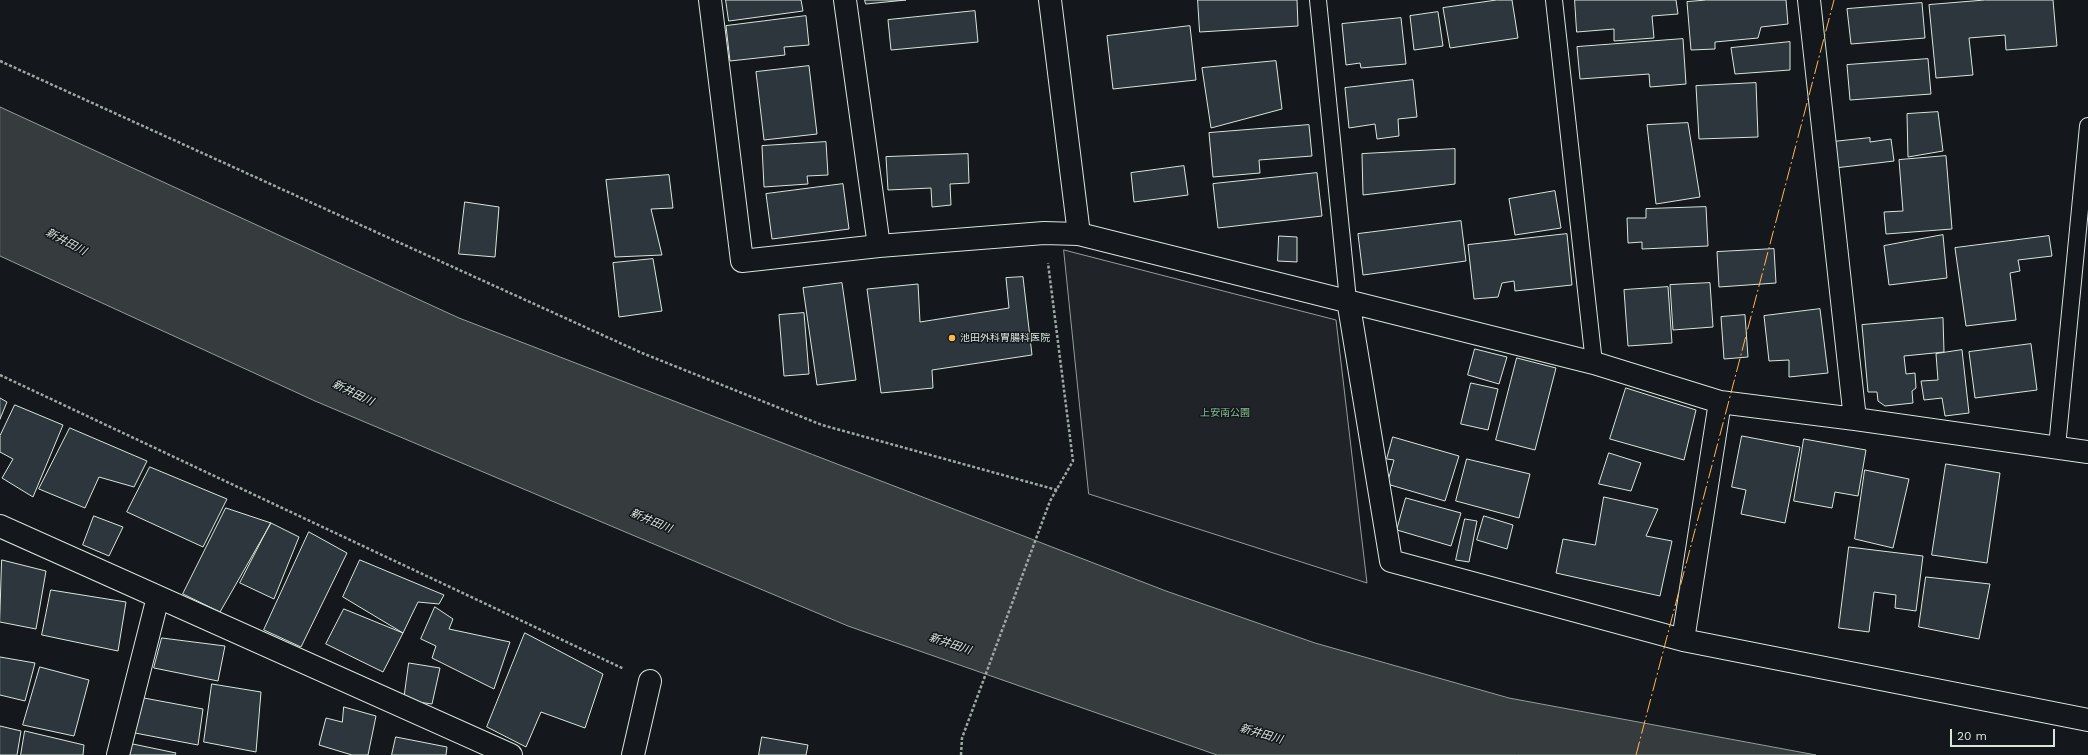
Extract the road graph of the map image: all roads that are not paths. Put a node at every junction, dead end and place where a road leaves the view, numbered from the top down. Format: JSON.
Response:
{"nodes":[{"id":1,"x":710,"y":0,"type":"edge"},
{"id":2,"x":845,"y":0,"type":"edge"},
{"id":3,"x":1050,"y":0,"type":"edge"},
{"id":4,"x":1318,"y":0,"type":"edge"},
{"id":5,"x":1554,"y":0,"type":"edge"},
{"id":6,"x":1809,"y":0,"type":"edge"},
{"id":7,"x":2088,"y":126,"type":"edge"},
{"id":8,"x":1079,"y":234,"type":"junction"},
{"id":9,"x":879,"y":246,"type":"junction"},
{"id":10,"x":1348,"y":300,"type":"junction"},
{"id":11,"x":1594,"y":363,"type":"junction"},
{"id":12,"x":1720,"y":402,"type":"junction"},
{"id":13,"x":1855,"y":419,"type":"junction"},
{"id":14,"x":2057,"y":447,"type":"junction"},
{"id":15,"x":2088,"y":452,"type":"edge"},
{"id":16,"x":0,"y":526,"type":"edge"},
{"id":17,"x":158,"y":597,"type":"junction"},
{"id":18,"x":1684,"y":640,"type":"junction"},
{"id":19,"x":650,"y":681,"type":"road end"},
{"id":20,"x":2088,"y":720,"type":"edge"},
{"id":21,"x":118,"y":755,"type":"edge"},
{"id":22,"x":511,"y":755,"type":"edge"},
{"id":23,"x":633,"y":755,"type":"edge"}],
"edges":[{"from":1,"to":9,"type":"street"},
{"from":2,"to":9,"type":"street"},
{"from":3,"to":8,"type":"street"},
{"from":4,"to":10,"type":"lane"},
{"from":5,"to":11,"type":"lane"},
{"from":6,"to":13,"type":"street"},
{"from":7,"to":14,"type":"lane"},
{"from":8,"to":9,"type":"street"},
{"from":8,"to":10,"type":"street"},
{"from":10,"to":11,"type":"street"},
{"from":10,"to":18,"type":"street"},
{"from":11,"to":12,"type":"street"},
{"from":12,"to":13,"type":"street"},
{"from":12,"to":18,"type":"street"},
{"from":13,"to":14,"type":"street"},
{"from":14,"to":15,"type":"street"},
{"from":16,"to":17,"type":"street"},
{"from":17,"to":21,"type":"street"},
{"from":17,"to":22,"type":"street"},
{"from":18,"to":20,"type":"street"},
{"from":19,"to":23,"type":"street"}]}
